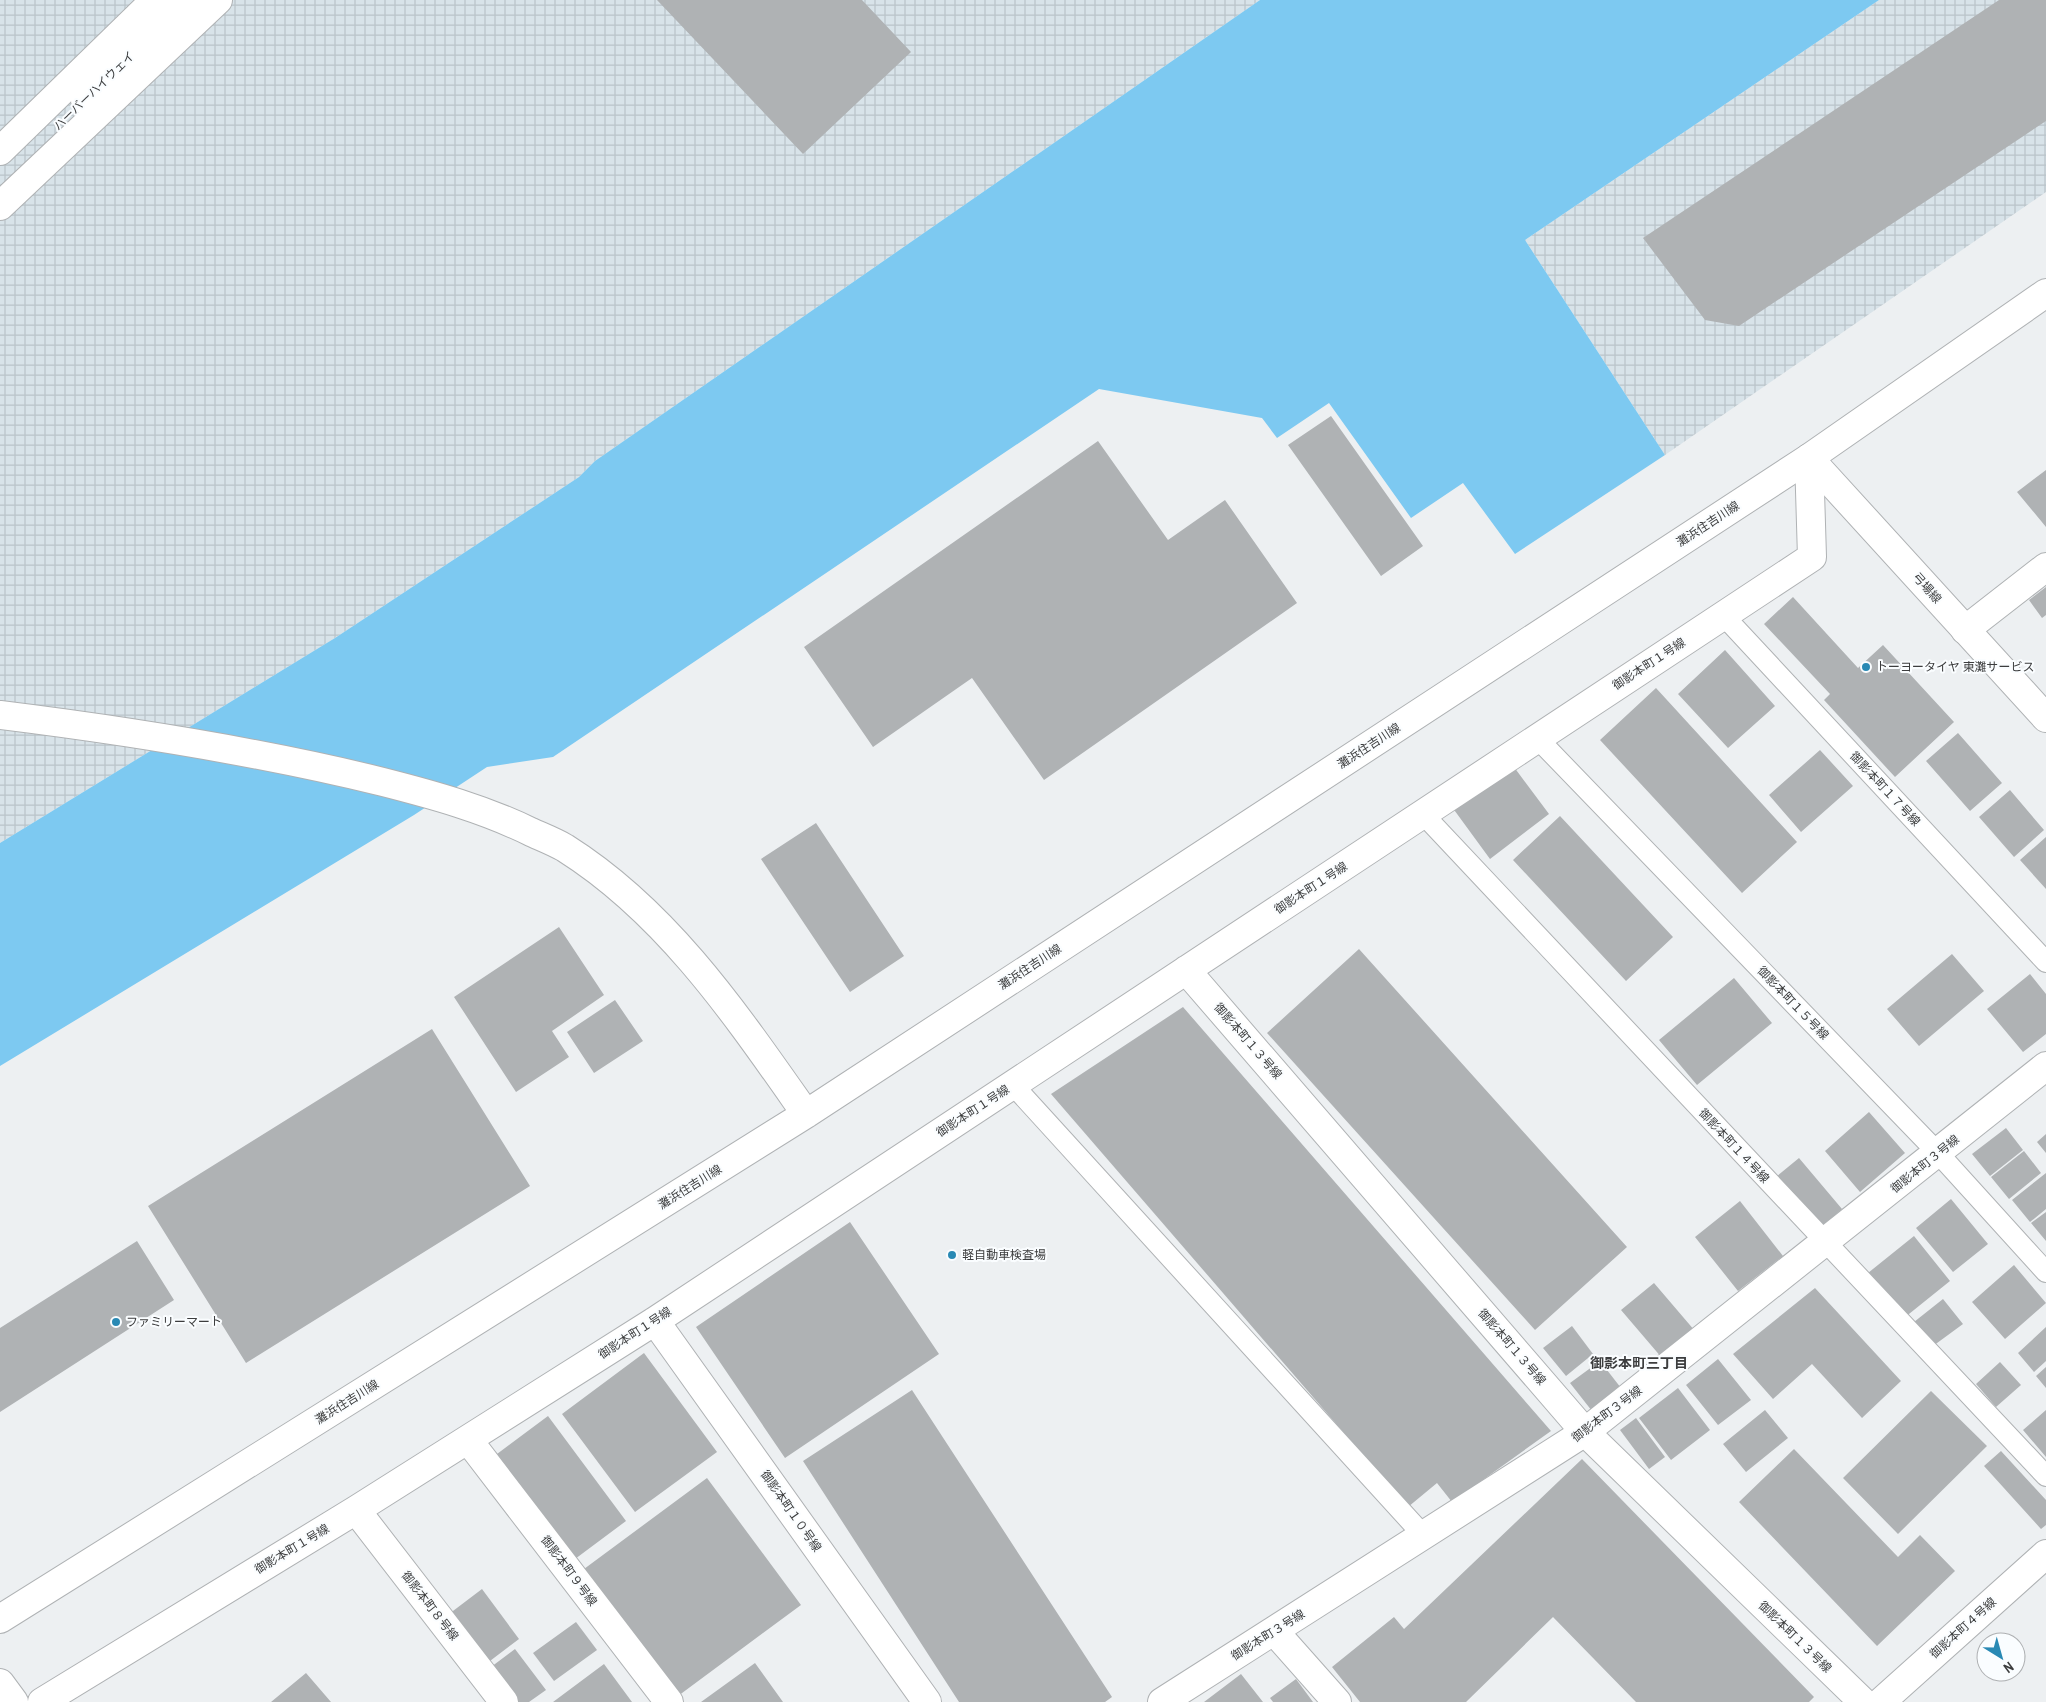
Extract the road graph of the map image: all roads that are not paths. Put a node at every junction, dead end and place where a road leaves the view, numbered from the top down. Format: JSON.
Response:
{"nodes":[{"id":1,"x":155,"y":0,"type":"edge"},
{"id":2,"x":188,"y":0,"type":"edge"},
{"id":3,"x":218,"y":0,"type":"edge"},
{"id":4,"x":0,"y":151,"type":"edge"},
{"id":5,"x":0,"y":183,"type":"edge"},
{"id":6,"x":0,"y":206,"type":"edge"},
{"id":7,"x":2046,"y":293,"type":"edge"},
{"id":8,"x":1809,"y":458,"type":"junction"},
{"id":9,"x":2046,"y":567,"type":"edge"},
{"id":10,"x":1723,"y":616,"type":"junction"},
{"id":11,"x":1965,"y":630,"type":"junction"},
{"id":12,"x":0,"y":715,"type":"edge"},
{"id":13,"x":2046,"y":718,"type":"edge"},
{"id":14,"x":1537,"y":738,"type":"junction"},
{"id":15,"x":1423,"y":814,"type":"junction"},
{"id":16,"x":2046,"y":962,"type":"edge"},
{"id":17,"x":1186,"y":970,"type":"junction"},
{"id":18,"x":2046,"y":1066,"type":"edge"},
{"id":19,"x":1013,"y":1085,"type":"junction"},
{"id":20,"x":806,"y":1114,"type":"junction"},
{"id":21,"x":1938,"y":1153,"type":"junction"},
{"id":22,"x":1825,"y":1243,"type":"junction"},
{"id":23,"x":2046,"y":1272,"type":"edge"},
{"id":24,"x":655,"y":1321,"type":"junction"},
{"id":25,"x":1586,"y":1432,"type":"junction"},
{"id":26,"x":469,"y":1440,"type":"junction"},
{"id":27,"x":2046,"y":1476,"type":"edge"},
{"id":28,"x":356,"y":1510,"type":"junction"},
{"id":29,"x":1424,"y":1536,"type":"junction"},
{"id":30,"x":2046,"y":1554,"type":"edge"},
{"id":31,"x":0,"y":1618,"type":"edge"},
{"id":32,"x":1274,"y":1631,"type":"junction"},
{"id":33,"x":0,"y":1683,"type":"edge"},
{"id":34,"x":920,"y":1699,"type":"edge"},
{"id":35,"x":14,"y":1702,"type":"edge"},
{"id":36,"x":42,"y":1702,"type":"edge"},
{"id":37,"x":504,"y":1702,"type":"edge"},
{"id":38,"x":669,"y":1702,"type":"edge"},
{"id":39,"x":1162,"y":1702,"type":"edge"},
{"id":40,"x":1338,"y":1702,"type":"edge"},
{"id":41,"x":1863,"y":1702,"type":"edge"},
{"id":42,"x":1881,"y":1702,"type":"edge"}],
"edges":[{"from":1,"to":4,"type":"street","name":"ハーバーハイウェイ"},
{"from":2,"to":5,"type":"street","name":"ハーバーハイウェイ"},
{"from":3,"to":6,"type":"street"},
{"from":7,"to":8,"type":"street","name":"灘浜住吉川線"},
{"from":8,"to":10,"type":"street","name":"御影本町１号線"},
{"from":8,"to":11,"type":"street","name":"弓場線"},
{"from":8,"to":20,"type":"street","name":"灘浜住吉川線"},
{"from":9,"to":11,"type":"street"},
{"from":10,"to":14,"type":"street","name":"御影本町１号線"},
{"from":10,"to":16,"type":"lane","name":"御影本町１７号線"},
{"from":11,"to":13,"type":"street","name":"弓場線"},
{"from":12,"to":20,"type":"street"},
{"from":14,"to":15,"type":"street","name":"御影本町１号線"},
{"from":14,"to":21,"type":"lane","name":"御影本町１５号線"},
{"from":15,"to":17,"type":"street","name":"御影本町１号線"},
{"from":15,"to":22,"type":"lane","name":"御影本町１４号線"},
{"from":17,"to":19,"type":"street","name":"御影本町１号線"},
{"from":17,"to":25,"type":"street","name":"御影本町１３号線"},
{"from":18,"to":21,"type":"street","name":"御影本町３号線"},
{"from":19,"to":24,"type":"street","name":"御影本町１号線"},
{"from":19,"to":29,"type":"lane"},
{"from":20,"to":31,"type":"street","name":"灘浜住吉川線"},
{"from":21,"to":22,"type":"street","name":"御影本町３号線"},
{"from":21,"to":23,"type":"lane","name":"御影本町１５号線"},
{"from":22,"to":25,"type":"street","name":"御影本町３号線"},
{"from":22,"to":27,"type":"lane","name":"御影本町１４号線"},
{"from":24,"to":26,"type":"street","name":"御影本町１号線"},
{"from":24,"to":34,"type":"street","name":"御影本町１０号線"},
{"from":25,"to":29,"type":"street","name":"御影本町３号線"},
{"from":25,"to":41,"type":"street","name":"御影本町１３号線"},
{"from":26,"to":28,"type":"street","name":"御影本町１号線"},
{"from":26,"to":38,"type":"street","name":"御影本町９号線"},
{"from":28,"to":36,"type":"street","name":"御影本町１号線"},
{"from":28,"to":37,"type":"street","name":"御影本町８号線"},
{"from":29,"to":32,"type":"street","name":"御影本町３号線"},
{"from":30,"to":42,"type":"street","name":"御影本町４号線"},
{"from":32,"to":39,"type":"street","name":"御影本町３号線"},
{"from":32,"to":40,"type":"street"},
{"from":33,"to":35,"type":"street"}]}
